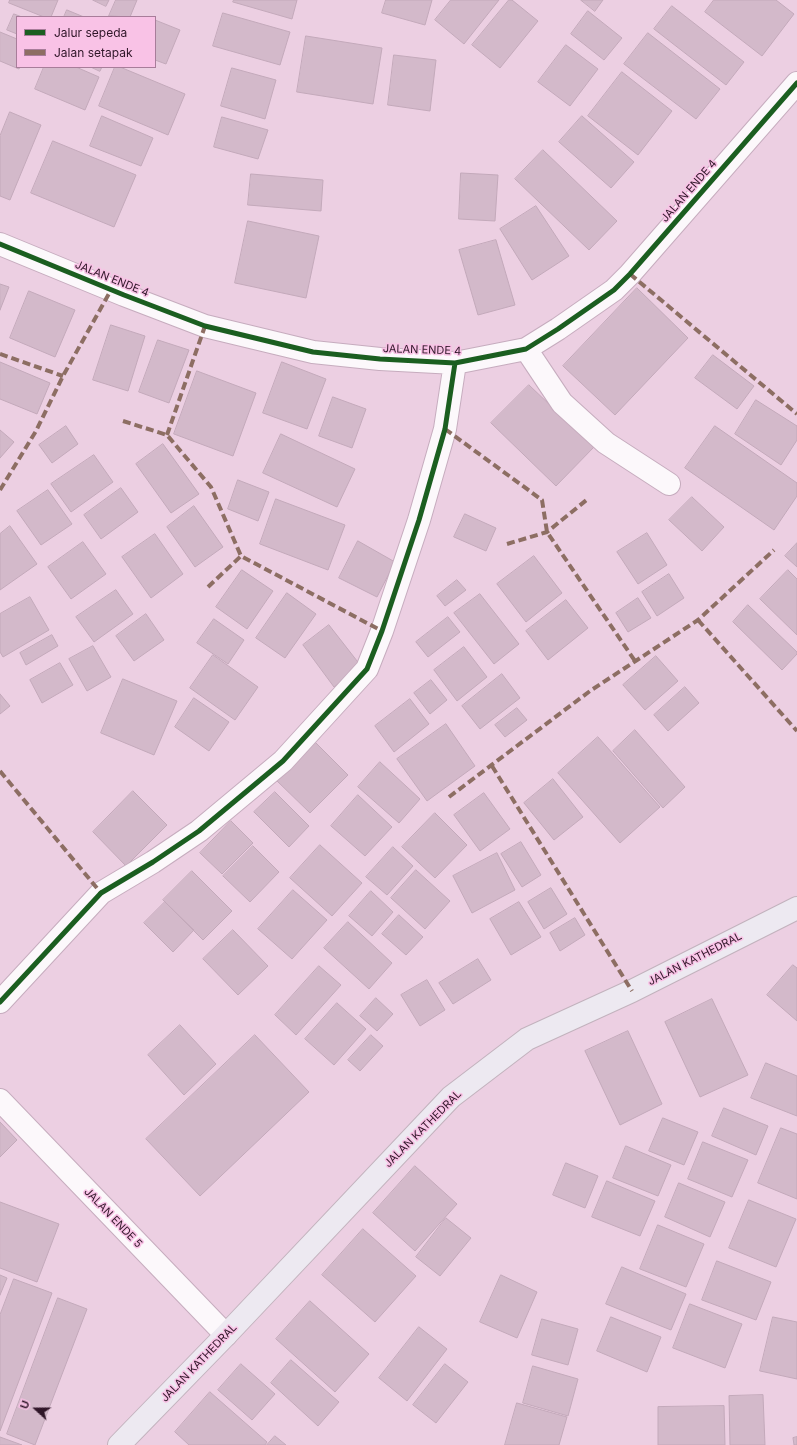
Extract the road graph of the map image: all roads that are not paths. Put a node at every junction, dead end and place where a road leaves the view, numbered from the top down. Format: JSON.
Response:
{"nodes":[{"id":1,"x":797,"y":83,"type":"edge"},
{"id":2,"x":0,"y":244,"type":"edge"},
{"id":3,"x":526,"y":349,"type":"junction"},
{"id":4,"x":456,"y":363,"type":"junction"},
{"id":5,"x":669,"y":484,"type":"dead end"},
{"id":6,"x":797,"y":908,"type":"edge"},
{"id":7,"x":0,"y":1002,"type":"edge"},
{"id":8,"x":0,"y":1100,"type":"edge"},
{"id":9,"x":226,"y":1335,"type":"junction"},
{"id":10,"x":119,"y":1445,"type":"edge"}],
"edges":[{"from":1,"to":3,"type":"street","name":"JALAN ENDE 4"},
{"from":2,"to":4,"type":"street","name":"JALAN ENDE 4"},
{"from":3,"to":4,"type":"street","name":"JALAN ENDE 4"},
{"from":3,"to":5,"type":"street"},
{"from":4,"to":7,"type":"street"},
{"from":6,"to":9,"type":"highway","name":"JALAN KATHEDRAL"},
{"from":8,"to":9,"type":"street","name":"JALAN ENDE 5"},
{"from":9,"to":10,"type":"highway","name":"JALAN KATHEDRAL"}]}
